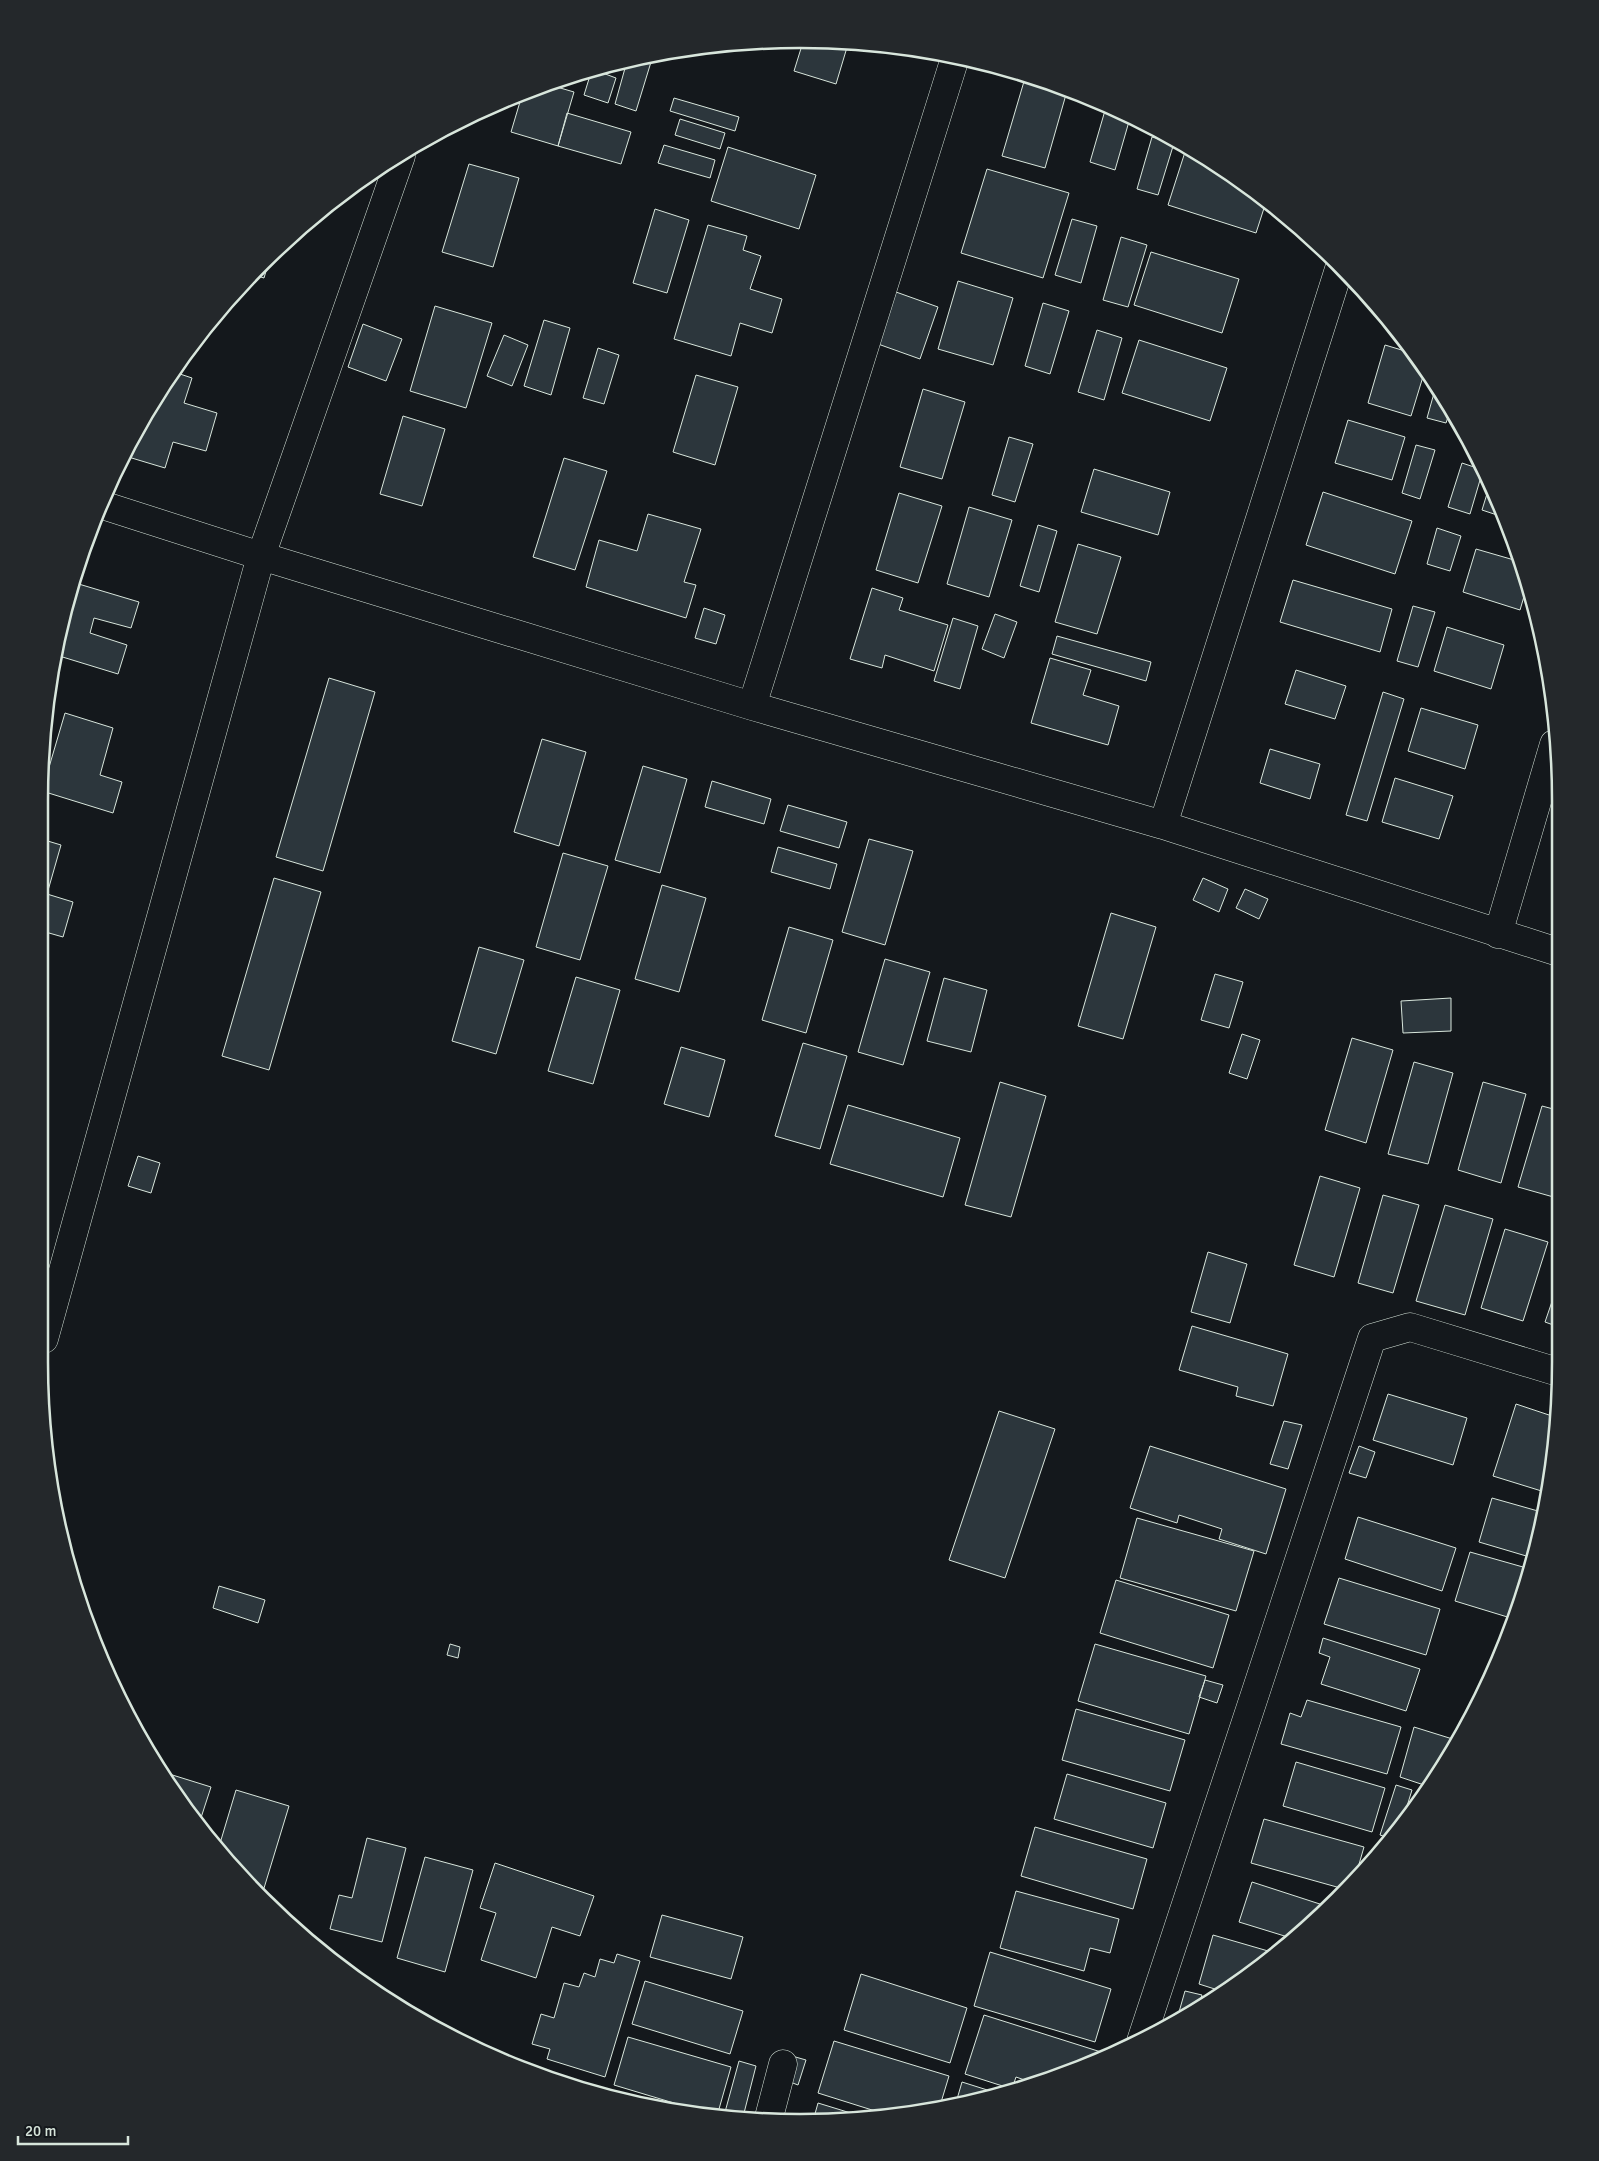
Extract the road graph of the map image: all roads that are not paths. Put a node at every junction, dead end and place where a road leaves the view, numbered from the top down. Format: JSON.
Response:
{"nodes":[{"id":1,"x":953,"y":64,"type":"edge"},
{"id":2,"x":398,"y":164,"type":"edge"},
{"id":3,"x":1338,"y":275,"type":"edge"},
{"id":4,"x":107,"y":507,"type":"edge"},
{"id":5,"x":261,"y":556,"type":"junction"},
{"id":6,"x":752,"y":706,"type":"junction"},
{"id":7,"x":1550,"y":757,"type":"edge"},
{"id":8,"x":1163,"y":825,"type":"junction"},
{"id":9,"x":1498,"y":934,"type":"junction"},
{"id":10,"x":1552,"y":950,"type":"edge"},
{"id":11,"x":48,"y":1325,"type":"edge"},
{"id":12,"x":1552,"y":1370,"type":"edge"},
{"id":13,"x":1144,"y":2030,"type":"edge"},
{"id":14,"x":782,"y":2064,"type":"dead end"},
{"id":15,"x":770,"y":2112,"type":"edge"}],
"edges":[{"from":1,"to":6,"type":"street"},
{"from":2,"to":5,"type":"street"},
{"from":3,"to":8,"type":"street"},
{"from":4,"to":5,"type":"street"},
{"from":5,"to":6,"type":"street"},
{"from":5,"to":11,"type":"street"},
{"from":6,"to":8,"type":"street"},
{"from":7,"to":9,"type":"street"},
{"from":8,"to":9,"type":"street"},
{"from":9,"to":10,"type":"street"},
{"from":12,"to":13,"type":"street"},
{"from":14,"to":15,"type":"street"}]}
